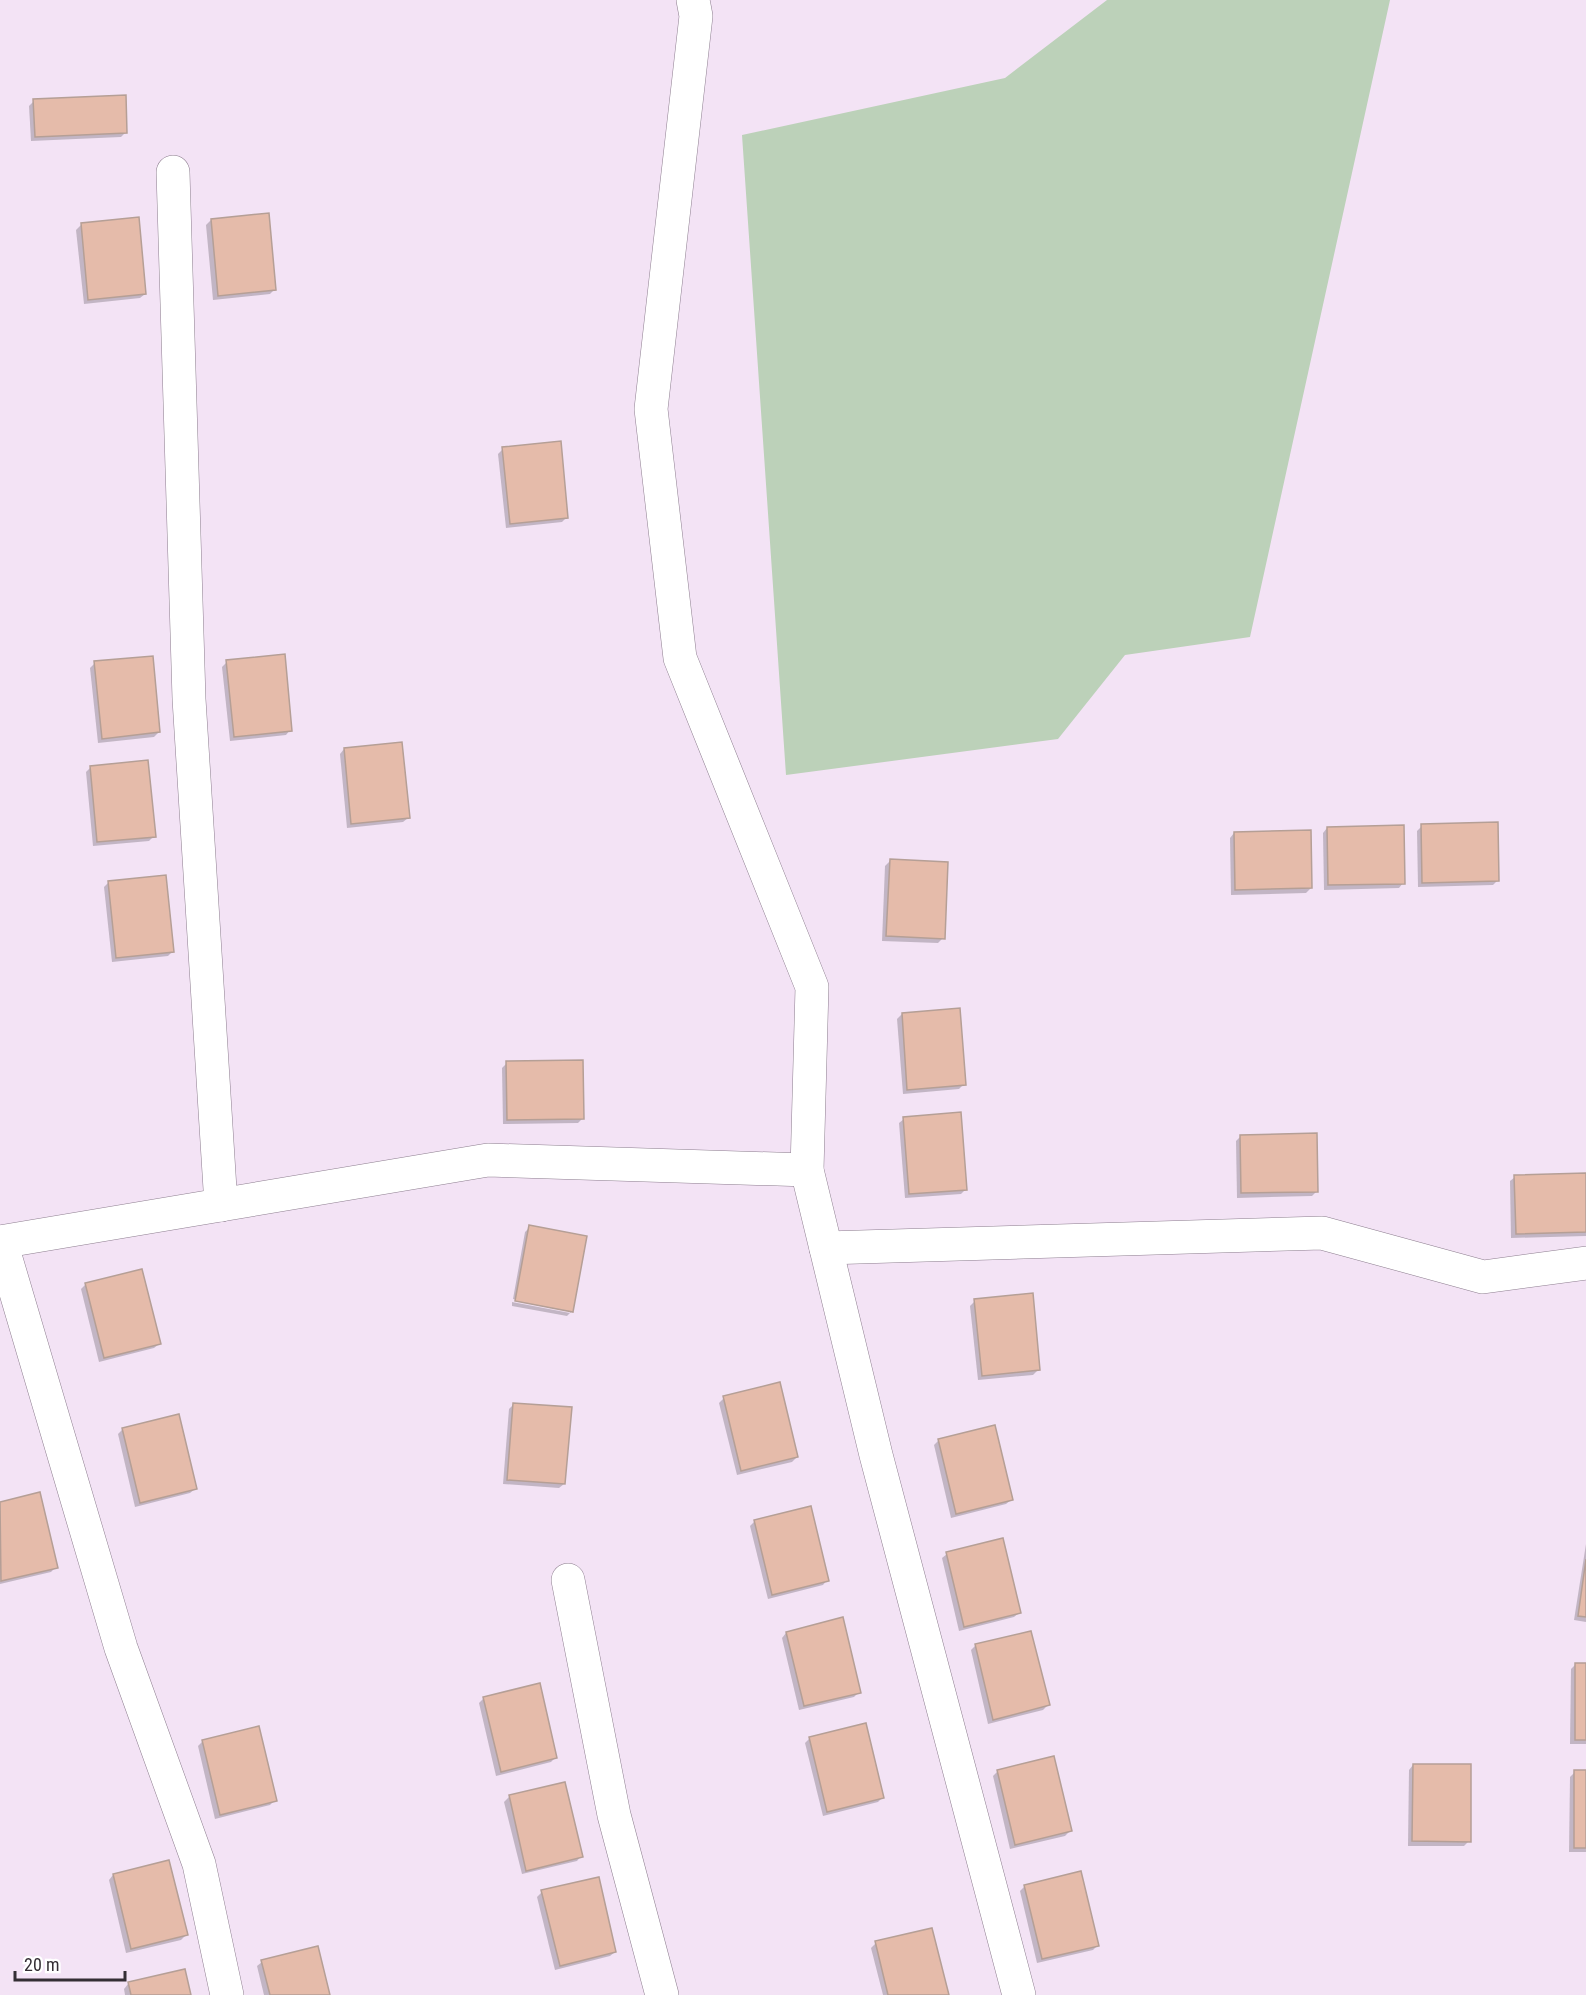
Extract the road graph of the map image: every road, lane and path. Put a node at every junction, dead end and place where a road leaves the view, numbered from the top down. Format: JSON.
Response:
{"nodes":[{"id":1,"x":693,"y":0,"type":"edge"},
{"id":2,"x":173,"y":172,"type":"dead end"},
{"id":3,"x":807,"y":1170,"type":"junction"},
{"id":4,"x":221,"y":1205,"type":"junction"},
{"id":5,"x":0,"y":1242,"type":"edge"},
{"id":6,"x":826,"y":1248,"type":"junction"},
{"id":7,"x":1586,"y":1263,"type":"edge"},
{"id":8,"x":568,"y":1580,"type":"dead end"},
{"id":9,"x":227,"y":1995,"type":"edge"},
{"id":10,"x":662,"y":1995,"type":"edge"},
{"id":11,"x":1019,"y":1995,"type":"edge"}],
"edges":[{"from":1,"to":3,"type":"street"},
{"from":2,"to":4,"type":"street"},
{"from":3,"to":4,"type":"street"},
{"from":3,"to":6,"type":"street"},
{"from":4,"to":5,"type":"street"},
{"from":5,"to":9,"type":"street"},
{"from":6,"to":7,"type":"street"},
{"from":6,"to":11,"type":"street"},
{"from":8,"to":10,"type":"street"}]}
